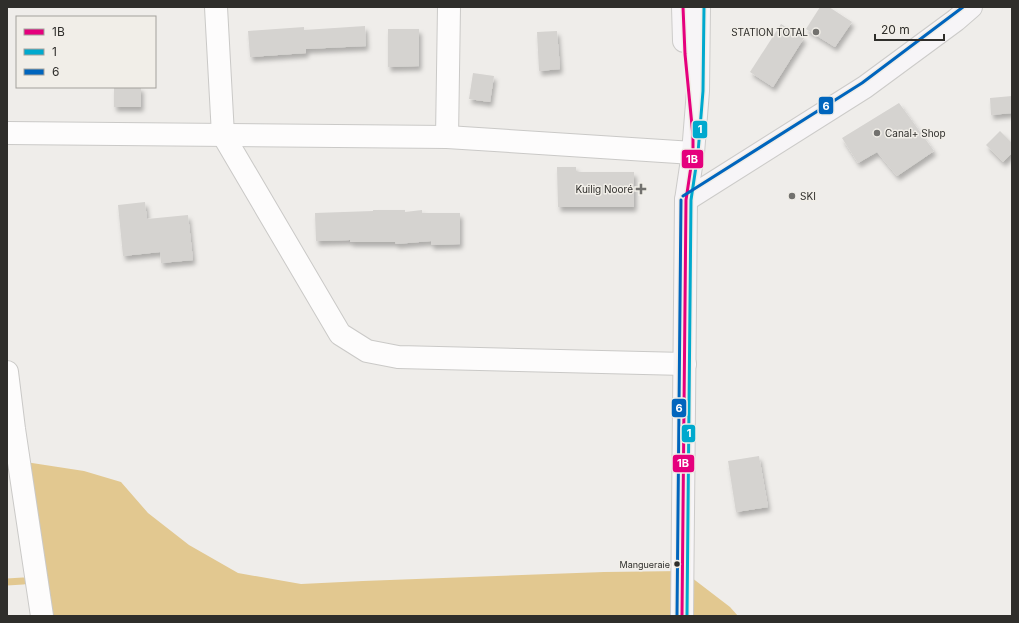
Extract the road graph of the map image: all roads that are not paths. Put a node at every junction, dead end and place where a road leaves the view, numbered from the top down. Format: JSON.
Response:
{"nodes":[{"id":1,"x":216,"y":7,"type":"edge"},
{"id":2,"x":449,"y":7,"type":"edge"},
{"id":3,"x":683,"y":7,"type":"edge"},
{"id":4,"x":699,"y":7,"type":"edge"},
{"id":5,"x":970,"y":7,"type":"edge"},
{"id":6,"x":7,"y":133,"type":"edge"},
{"id":7,"x":223,"y":135,"type":"junction"},
{"id":8,"x":447,"y":137,"type":"junction"},
{"id":9,"x":693,"y":144,"type":"junction"},
{"id":10,"x":686,"y":200,"type":"junction"},
{"id":11,"x":684,"y":364,"type":"junction"},
{"id":12,"x":7,"y":372,"type":"edge"},
{"id":13,"x":42,"y":616,"type":"edge"},
{"id":14,"x":682,"y":616,"type":"edge"}],
"edges":[{"from":1,"to":7,"type":"street"},
{"from":2,"to":8,"type":"street"},
{"from":3,"to":9,"type":"main road"},
{"from":4,"to":9,"type":"main road"},
{"from":5,"to":10,"type":"main road"},
{"from":6,"to":7,"type":"street"},
{"from":7,"to":8,"type":"street"},
{"from":7,"to":11,"type":"street"},
{"from":8,"to":9,"type":"street"},
{"from":9,"to":10,"type":"main road"},
{"from":10,"to":11,"type":"main road"},
{"from":11,"to":14,"type":"main road"},
{"from":12,"to":13,"type":"street"}]}
